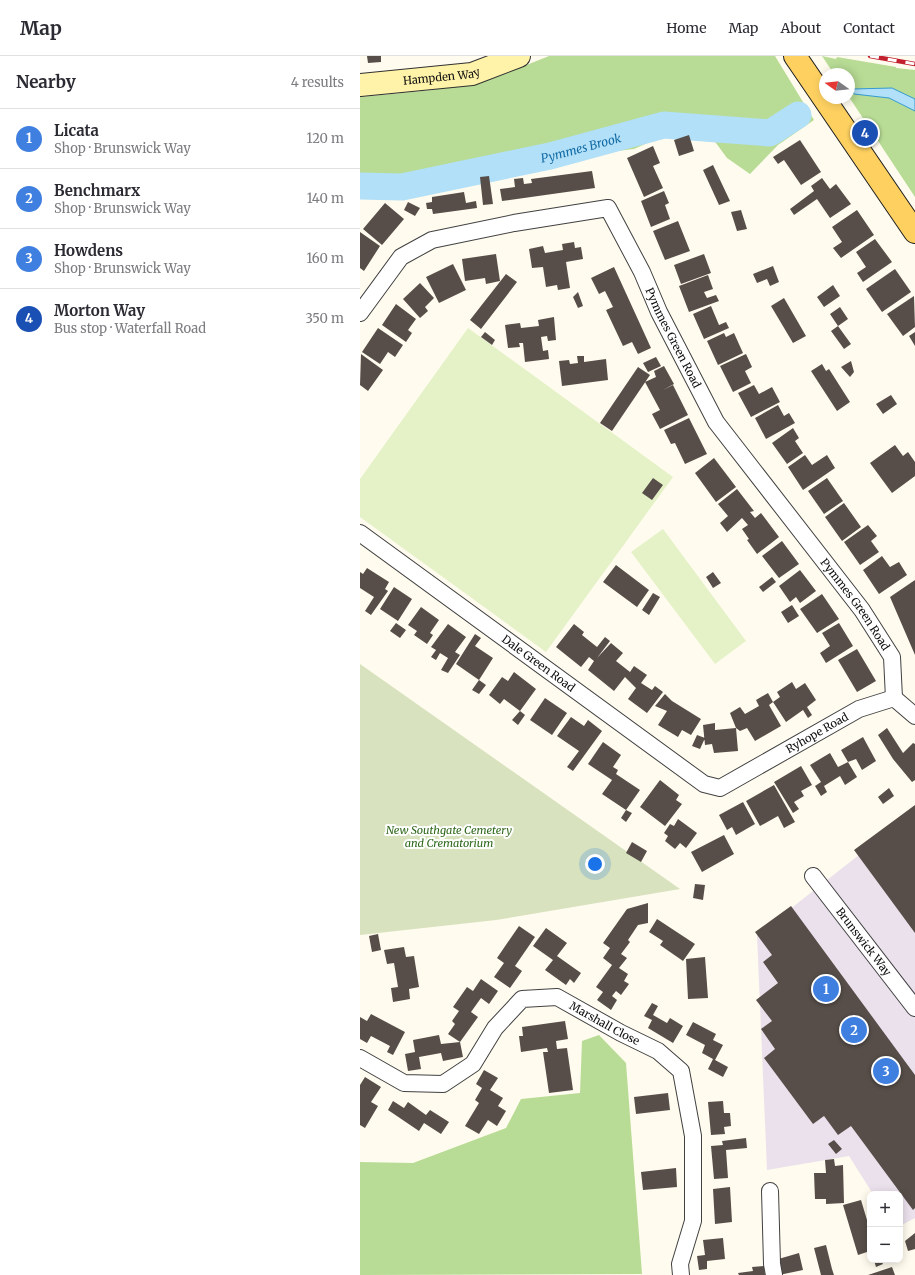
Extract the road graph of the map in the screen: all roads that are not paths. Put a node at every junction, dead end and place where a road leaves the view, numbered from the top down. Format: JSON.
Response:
{"nodes":[{"id":1,"x":519,"y":56,"type":"edge"},
{"id":2,"x":795,"y":56,"type":"edge"},
{"id":3,"x":360,"y":85,"type":"edge"},
{"id":4,"x":915,"y":232,"type":"edge"},
{"id":5,"x":360,"y":313,"type":"edge"},
{"id":6,"x":360,"y":533,"type":"edge"},
{"id":7,"x":894,"y":698,"type":"junction"},
{"id":8,"x":915,"y":716,"type":"edge"},
{"id":9,"x":720,"y":788,"type":"joint"},
{"id":10,"x":813,"y":876,"type":"dead end"},
{"id":11,"x":915,"y":1008,"type":"edge"},
{"id":12,"x":360,"y":1058,"type":"edge"},
{"id":13,"x":770,"y":1191,"type":"dead end"},
{"id":14,"x":681,"y":1275,"type":"edge"},
{"id":15,"x":774,"y":1275,"type":"edge"}],
"edges":[{"from":1,"to":3,"type":"street","name":"Hampden Way"},
{"from":2,"to":4,"type":"main road"},
{"from":5,"to":7,"type":"street","name":"Pymmes Green Road"},
{"from":6,"to":9,"type":"street","name":"Dale Green Road"},
{"from":7,"to":8,"type":"street"},
{"from":7,"to":9,"type":"street","name":"Ryhope Road"},
{"from":10,"to":11,"type":"street","name":"Brunswick Way"},
{"from":12,"to":14,"type":"street","name":"Marshall Close"},
{"from":13,"to":15,"type":"street"}]}
